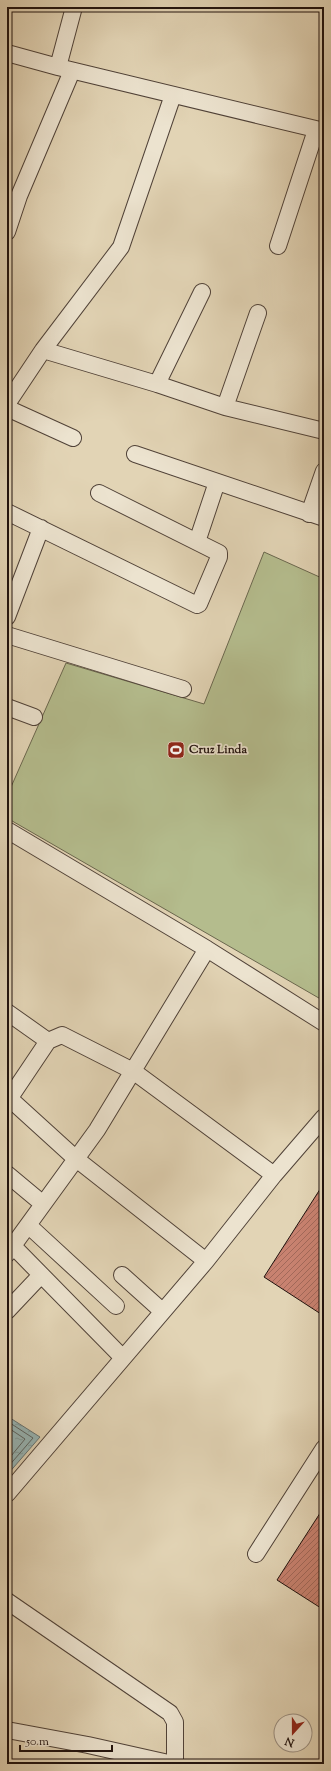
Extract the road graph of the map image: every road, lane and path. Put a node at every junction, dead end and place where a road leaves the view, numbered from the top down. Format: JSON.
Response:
{"nodes":[{"id":1,"x":74,"y":7,"type":"edge"},
{"id":2,"x":7,"y":53,"type":"edge"},
{"id":3,"x":65,"y":69,"type":"junction"},
{"id":4,"x":173,"y":94,"type":"junction"},
{"id":5,"x":320,"y":130,"type":"edge"},
{"id":6,"x":13,"y":193,"type":"edge"},
{"id":7,"x":7,"y":232,"type":"edge"},
{"id":8,"x":278,"y":246,"type":"dead end"},
{"id":9,"x":202,"y":292,"type":"dead end"},
{"id":10,"x":258,"y":313,"type":"dead end"},
{"id":11,"x":43,"y":350,"type":"junction"},
{"id":12,"x":156,"y":384,"type":"junction"},
{"id":13,"x":7,"y":404,"type":"edge"},
{"id":14,"x":225,"y":407,"type":"junction"},
{"id":15,"x":7,"y":408,"type":"edge"},
{"id":16,"x":324,"y":431,"type":"edge"},
{"id":17,"x":73,"y":438,"type":"dead end"},
{"id":18,"x":134,"y":454,"type":"dead end"},
{"id":19,"x":324,"y":471,"type":"edge"},
{"id":20,"x":218,"y":482,"type":"junction"},
{"id":21,"x":99,"y":493,"type":"dead end"},
{"id":22,"x":7,"y":512,"type":"edge"},
{"id":23,"x":316,"y":516,"type":"edge"},
{"id":24,"x":42,"y":528,"type":"junction"},
{"id":25,"x":197,"y":542,"type":"junction"},
{"id":26,"x":7,"y":617,"type":"edge"},
{"id":27,"x":7,"y":635,"type":"edge"},
{"id":28,"x":183,"y":689,"type":"dead end"},
{"id":29,"x":7,"y":707,"type":"edge"},
{"id":30,"x":34,"y":717,"type":"dead end"},
{"id":31,"x":7,"y":830,"type":"edge"},
{"id":32,"x":207,"y":949,"type":"junction"},
{"id":33,"x":7,"y":1012,"type":"edge"},
{"id":34,"x":324,"y":1022,"type":"edge"},
{"id":35,"x":48,"y":1042,"type":"junction"},
{"id":36,"x":133,"y":1071,"type":"junction"},
{"id":37,"x":8,"y":1100,"type":"edge"},
{"id":38,"x":324,"y":1117,"type":"edge"},
{"id":39,"x":75,"y":1158,"type":"junction"},
{"id":40,"x":7,"y":1174,"type":"edge"},
{"id":41,"x":274,"y":1175,"type":"junction"},
{"id":42,"x":43,"y":1204,"type":"junction"},
{"id":43,"x":28,"y":1226,"type":"junction"},
{"id":44,"x":10,"y":1250,"type":"edge"},
{"id":45,"x":206,"y":1261,"type":"junction"},
{"id":46,"x":41,"y":1275,"type":"junction"},
{"id":47,"x":122,"y":1275,"type":"dead end"},
{"id":48,"x":116,"y":1306,"type":"dead end"},
{"id":49,"x":7,"y":1311,"type":"edge"},
{"id":50,"x":162,"y":1311,"type":"junction"},
{"id":51,"x":123,"y":1358,"type":"junction"},
{"id":52,"x":324,"y":1448,"type":"edge"},
{"id":53,"x":7,"y":1494,"type":"edge"},
{"id":54,"x":256,"y":1554,"type":"dead end"},
{"id":55,"x":7,"y":1601,"type":"edge"},
{"id":56,"x":7,"y":1730,"type":"edge"},
{"id":57,"x":174,"y":1764,"type":"edge"}],
"edges":[{"from":1,"to":3,"type":"street"},
{"from":2,"to":3,"type":"street"},
{"from":3,"to":4,"type":"street"},
{"from":3,"to":6,"type":"street"},
{"from":4,"to":5,"type":"street"},
{"from":4,"to":11,"type":"street"},
{"from":5,"to":8,"type":"street"},
{"from":6,"to":7,"type":"street"},
{"from":9,"to":12,"type":"street"},
{"from":10,"to":14,"type":"street"},
{"from":11,"to":12,"type":"street"},
{"from":11,"to":13,"type":"street"},
{"from":12,"to":14,"type":"street"},
{"from":14,"to":16,"type":"street"},
{"from":15,"to":17,"type":"street"},
{"from":18,"to":20,"type":"street"},
{"from":19,"to":23,"type":"street"},
{"from":20,"to":23,"type":"street"},
{"from":20,"to":25,"type":"street"},
{"from":21,"to":25,"type":"street"},
{"from":22,"to":24,"type":"street"},
{"from":24,"to":25,"type":"street"},
{"from":24,"to":26,"type":"street"},
{"from":27,"to":28,"type":"street"},
{"from":29,"to":30,"type":"street"},
{"from":31,"to":32,"type":"street"},
{"from":32,"to":34,"type":"street"},
{"from":32,"to":36,"type":"street"},
{"from":33,"to":35,"type":"street"},
{"from":35,"to":36,"type":"street"},
{"from":35,"to":37,"type":"street"},
{"from":36,"to":39,"type":"street"},
{"from":36,"to":41,"type":"street"},
{"from":37,"to":39,"type":"street"},
{"from":38,"to":41,"type":"street"},
{"from":39,"to":42,"type":"street"},
{"from":39,"to":45,"type":"street"},
{"from":40,"to":42,"type":"street"},
{"from":41,"to":45,"type":"street"},
{"from":42,"to":43,"type":"street"},
{"from":43,"to":44,"type":"street"},
{"from":43,"to":48,"type":"street"},
{"from":44,"to":46,"type":"street"},
{"from":45,"to":50,"type":"street"},
{"from":46,"to":49,"type":"street"},
{"from":46,"to":51,"type":"street"},
{"from":47,"to":50,"type":"street"},
{"from":50,"to":51,"type":"street"},
{"from":51,"to":53,"type":"street"},
{"from":52,"to":54,"type":"street"},
{"from":55,"to":57,"type":"street"},
{"from":56,"to":57,"type":"street"}]}
